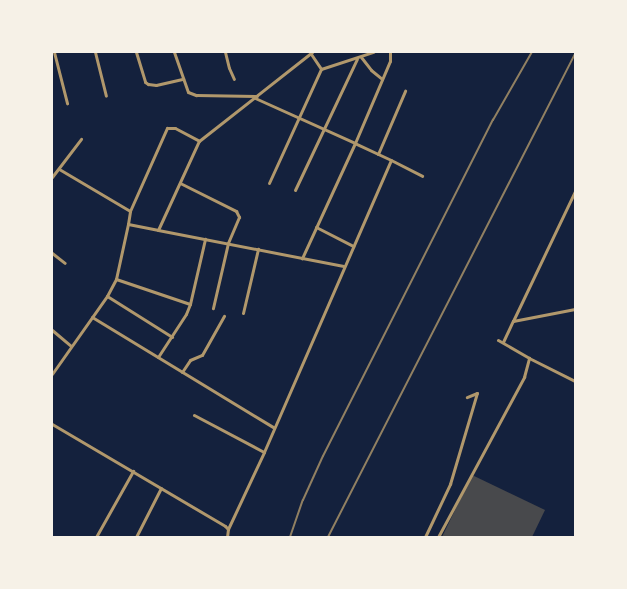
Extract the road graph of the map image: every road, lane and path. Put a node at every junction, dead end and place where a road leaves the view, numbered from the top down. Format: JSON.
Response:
{"nodes":[{"id":1,"x":54,"y":52,"type":"edge"},
{"id":2,"x":95,"y":52,"type":"edge"},
{"id":3,"x":136,"y":52,"type":"edge"},
{"id":4,"x":174,"y":52,"type":"edge"},
{"id":5,"x":225,"y":52,"type":"edge"},
{"id":6,"x":370,"y":52,"type":"edge"},
{"id":7,"x":390,"y":52,"type":"edge"},
{"id":8,"x":311,"y":53,"type":"edge"},
{"id":9,"x":362,"y":57,"type":"junction"},
{"id":10,"x":357,"y":58,"type":"junction"},
{"id":11,"x":321,"y":69,"type":"junction"},
{"id":12,"x":234,"y":79,"type":"dead end"},
{"id":13,"x":382,"y":79,"type":"junction"},
{"id":14,"x":183,"y":80,"type":"junction"},
{"id":15,"x":405,"y":91,"type":"dead end"},
{"id":16,"x":106,"y":96,"type":"dead end"},
{"id":17,"x":256,"y":97,"type":"junction"},
{"id":18,"x":67,"y":103,"type":"dead end"},
{"id":19,"x":299,"y":119,"type":"junction"},
{"id":20,"x":323,"y":130,"type":"junction"},
{"id":21,"x":81,"y":139,"type":"dead end"},
{"id":22,"x":199,"y":141,"type":"junction"},
{"id":23,"x":355,"y":143,"type":"junction"},
{"id":24,"x":378,"y":154,"type":"junction"},
{"id":25,"x":391,"y":160,"type":"junction"},
{"id":26,"x":58,"y":169,"type":"junction"},
{"id":27,"x":422,"y":176,"type":"dead end"},
{"id":28,"x":52,"y":177,"type":"edge"},
{"id":29,"x":180,"y":183,"type":"junction"},
{"id":30,"x":269,"y":183,"type":"dead end"},
{"id":31,"x":294,"y":190,"type":"dead end"},
{"id":32,"x":575,"y":191,"type":"edge"},
{"id":33,"x":130,"y":211,"type":"junction"},
{"id":34,"x":128,"y":224,"type":"junction"},
{"id":35,"x":316,"y":227,"type":"junction"},
{"id":36,"x":158,"y":230,"type":"junction"},
{"id":37,"x":205,"y":239,"type":"junction"},
{"id":38,"x":228,"y":243,"type":"junction"},
{"id":39,"x":353,"y":246,"type":"junction"},
{"id":40,"x":258,"y":249,"type":"junction"},
{"id":41,"x":52,"y":253,"type":"edge"},
{"id":42,"x":302,"y":258,"type":"junction"},
{"id":43,"x":65,"y":263,"type":"dead end"},
{"id":44,"x":344,"y":266,"type":"junction"},
{"id":45,"x":116,"y":279,"type":"junction"},
{"id":46,"x":107,"y":296,"type":"junction"},
{"id":47,"x":190,"y":304,"type":"junction"},
{"id":48,"x":214,"y":308,"type":"dead end"},
{"id":49,"x":575,"y":310,"type":"edge"},
{"id":50,"x":243,"y":313,"type":"dead end"},
{"id":51,"x":92,"y":316,"type":"junction"},
{"id":52,"x":224,"y":316,"type":"dead end"},
{"id":53,"x":513,"y":321,"type":"junction"},
{"id":54,"x":52,"y":330,"type":"edge"},
{"id":55,"x":172,"y":337,"type":"junction"},
{"id":56,"x":498,"y":340,"type":"dead end"},
{"id":57,"x":503,"y":342,"type":"junction"},
{"id":58,"x":71,"y":346,"type":"junction"},
{"id":59,"x":158,"y":357,"type":"junction"},
{"id":60,"x":529,"y":358,"type":"junction"},
{"id":61,"x":182,"y":372,"type":"junction"},
{"id":62,"x":52,"y":374,"type":"edge"},
{"id":63,"x":575,"y":380,"type":"edge"},
{"id":64,"x":467,"y":397,"type":"dead end"},
{"id":65,"x":194,"y":415,"type":"dead end"},
{"id":66,"x":52,"y":424,"type":"edge"},
{"id":67,"x":273,"y":427,"type":"junction"},
{"id":68,"x":264,"y":452,"type":"junction"},
{"id":69,"x":133,"y":471,"type":"junction"},
{"id":70,"x":161,"y":488,"type":"junction"},
{"id":71,"x":228,"y":529,"type":"junction"},
{"id":72,"x":96,"y":537,"type":"edge"},
{"id":73,"x":136,"y":537,"type":"edge"},
{"id":74,"x":227,"y":537,"type":"edge"},
{"id":75,"x":426,"y":537,"type":"edge"},
{"id":76,"x":438,"y":537,"type":"edge"}],
"edges":[{"from":1,"to":18,"type":"street"},
{"from":2,"to":16,"type":"street"},
{"from":3,"to":14,"type":"street"},
{"from":4,"to":14,"type":"street"},
{"from":5,"to":12,"type":"street"},
{"from":6,"to":9,"type":"street"},
{"from":7,"to":13,"type":"street"},
{"from":8,"to":11,"type":"street"},
{"from":8,"to":17,"type":"street"},
{"from":9,"to":10,"type":"street"},
{"from":9,"to":13,"type":"street"},
{"from":10,"to":11,"type":"street"},
{"from":10,"to":20,"type":"street"},
{"from":11,"to":19,"type":"street"},
{"from":13,"to":23,"type":"street"},
{"from":14,"to":17,"type":"street"},
{"from":15,"to":24,"type":"street"},
{"from":17,"to":19,"type":"street"},
{"from":17,"to":22,"type":"street"},
{"from":19,"to":20,"type":"street"},
{"from":19,"to":30,"type":"street"},
{"from":20,"to":23,"type":"street"},
{"from":20,"to":31,"type":"street"},
{"from":21,"to":26,"type":"street"},
{"from":22,"to":29,"type":"street"},
{"from":22,"to":33,"type":"street"},
{"from":23,"to":24,"type":"street"},
{"from":23,"to":35,"type":"street"},
{"from":24,"to":25,"type":"street"},
{"from":25,"to":27,"type":"street"},
{"from":25,"to":39,"type":"street"},
{"from":26,"to":28,"type":"street"},
{"from":26,"to":33,"type":"street"},
{"from":29,"to":36,"type":"street"},
{"from":29,"to":38,"type":"street"},
{"from":32,"to":53,"type":"street"},
{"from":33,"to":34,"type":"street"},
{"from":34,"to":36,"type":"street"},
{"from":34,"to":45,"type":"street"},
{"from":35,"to":39,"type":"street"},
{"from":35,"to":42,"type":"street"},
{"from":36,"to":37,"type":"street"},
{"from":37,"to":38,"type":"street"},
{"from":37,"to":47,"type":"street"},
{"from":38,"to":40,"type":"street"},
{"from":38,"to":48,"type":"street"},
{"from":39,"to":44,"type":"street"},
{"from":40,"to":42,"type":"street"},
{"from":40,"to":50,"type":"street"},
{"from":41,"to":43,"type":"street"},
{"from":42,"to":44,"type":"street"},
{"from":44,"to":67,"type":"street"},
{"from":45,"to":46,"type":"street"},
{"from":45,"to":47,"type":"street"},
{"from":46,"to":51,"type":"street"},
{"from":46,"to":55,"type":"street"},
{"from":47,"to":55,"type":"street"},
{"from":49,"to":53,"type":"street"},
{"from":51,"to":58,"type":"street"},
{"from":51,"to":59,"type":"street"},
{"from":52,"to":61,"type":"street"},
{"from":53,"to":57,"type":"street"},
{"from":54,"to":58,"type":"street"},
{"from":55,"to":59,"type":"street"},
{"from":56,"to":57,"type":"street"},
{"from":57,"to":60,"type":"street"},
{"from":58,"to":62,"type":"street"},
{"from":59,"to":61,"type":"street"},
{"from":60,"to":63,"type":"street"},
{"from":60,"to":76,"type":"street"},
{"from":61,"to":67,"type":"street"},
{"from":64,"to":75,"type":"street"},
{"from":65,"to":68,"type":"street"},
{"from":66,"to":69,"type":"street"},
{"from":67,"to":68,"type":"street"},
{"from":68,"to":71,"type":"street"},
{"from":69,"to":70,"type":"street"},
{"from":69,"to":72,"type":"street"},
{"from":70,"to":71,"type":"street"},
{"from":70,"to":73,"type":"street"},
{"from":71,"to":74,"type":"street"}]}
